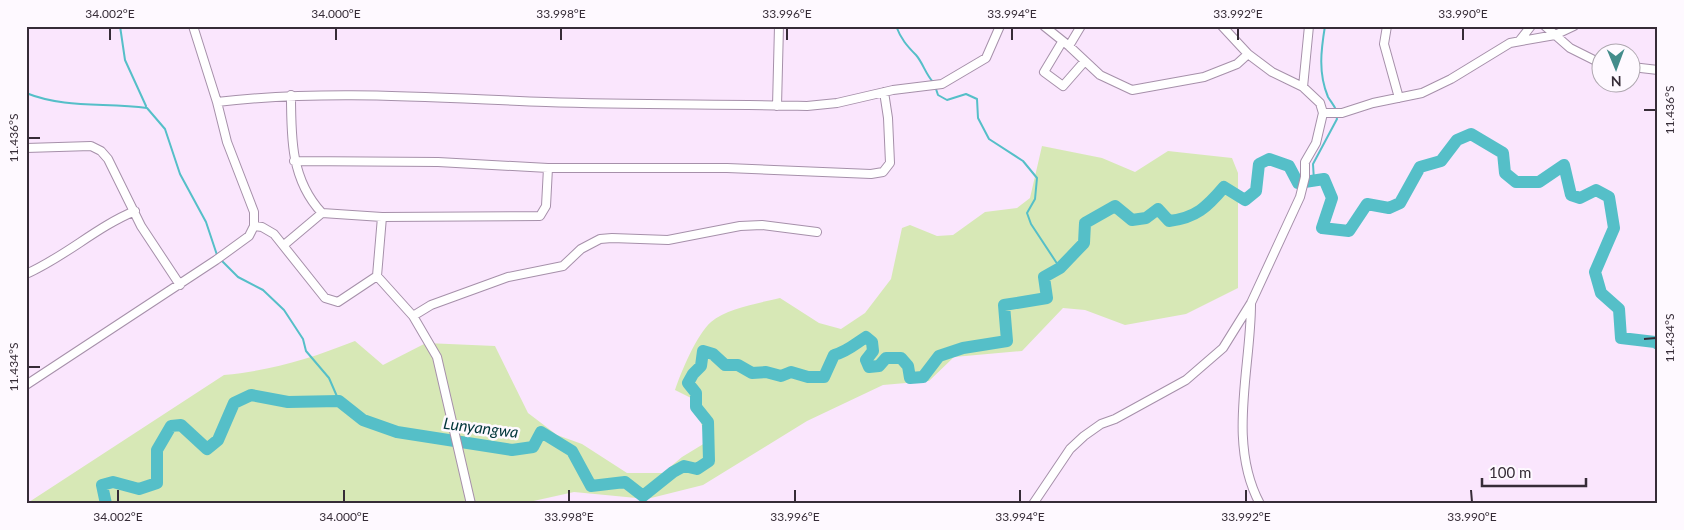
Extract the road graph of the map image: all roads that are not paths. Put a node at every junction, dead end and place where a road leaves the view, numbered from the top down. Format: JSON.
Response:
{"nodes":[{"id":1,"x":193,"y":26,"type":"edge"},
{"id":2,"x":779,"y":26,"type":"edge"},
{"id":3,"x":1000,"y":26,"type":"edge"},
{"id":4,"x":1044,"y":26,"type":"edge"},
{"id":5,"x":1081,"y":26,"type":"edge"},
{"id":6,"x":1222,"y":26,"type":"edge"},
{"id":7,"x":1309,"y":26,"type":"edge"},
{"id":8,"x":1388,"y":26,"type":"edge"},
{"id":9,"x":1532,"y":26,"type":"edge"},
{"id":10,"x":1545,"y":26,"type":"edge"},
{"id":11,"x":1574,"y":26,"type":"edge"},
{"id":12,"x":1555,"y":35,"type":"junction"},
{"id":13,"x":1520,"y":40,"type":"junction"},
{"id":14,"x":1065,"y":44,"type":"junction"},
{"id":15,"x":1248,"y":54,"type":"junction"},
{"id":16,"x":1592,"y":60,"type":"edge"},
{"id":17,"x":1084,"y":62,"type":"junction"},
{"id":18,"x":1642,"y":68,"type":"edge"},
{"id":19,"x":1658,"y":70,"type":"edge"},
{"id":20,"x":1303,"y":87,"type":"junction"},
{"id":21,"x":884,"y":92,"type":"junction"},
{"id":22,"x":291,"y":95,"type":"junction"},
{"id":23,"x":1399,"y":98,"type":"junction"},
{"id":24,"x":218,"y":102,"type":"junction"},
{"id":25,"x":777,"y":106,"type":"junction"},
{"id":26,"x":1322,"y":113,"type":"junction"},
{"id":27,"x":26,"y":148,"type":"edge"},
{"id":28,"x":294,"y":161,"type":"junction"},
{"id":29,"x":548,"y":168,"type":"junction"},
{"id":30,"x":135,"y":211,"type":"junction"},
{"id":31,"x":322,"y":213,"type":"junction"},
{"id":32,"x":382,"y":217,"type":"junction"},
{"id":33,"x":254,"y":226,"type":"junction"},
{"id":34,"x":817,"y":232,"type":"dead end"},
{"id":35,"x":284,"y":245,"type":"junction"},
{"id":36,"x":26,"y":274,"type":"edge"},
{"id":37,"x":377,"y":276,"type":"junction"},
{"id":38,"x":180,"y":285,"type":"junction"},
{"id":39,"x":1251,"y":303,"type":"junction"},
{"id":40,"x":413,"y":316,"type":"junction"},
{"id":41,"x":26,"y":385,"type":"edge"},
{"id":42,"x":471,"y":504,"type":"edge"},
{"id":43,"x":1033,"y":504,"type":"edge"},
{"id":44,"x":1260,"y":504,"type":"edge"}],
"edges":[{"from":1,"to":24,"type":"street"},
{"from":2,"to":25,"type":"street"},
{"from":3,"to":21,"type":"street"},
{"from":4,"to":14,"type":"street"},
{"from":5,"to":14,"type":"street"},
{"from":6,"to":15,"type":"street"},
{"from":7,"to":20,"type":"street"},
{"from":8,"to":23,"type":"street"},
{"from":9,"to":13,"type":"street"},
{"from":10,"to":12,"type":"street"},
{"from":11,"to":12,"type":"street"},
{"from":12,"to":13,"type":"street"},
{"from":12,"to":16,"type":"street"},
{"from":13,"to":23,"type":"street"},
{"from":14,"to":17,"type":"street"},
{"from":14,"to":17,"type":"street"},
{"from":15,"to":17,"type":"street"},
{"from":15,"to":20,"type":"street"},
{"from":18,"to":19,"type":"street"},
{"from":20,"to":26,"type":"street"},
{"from":21,"to":25,"type":"street"},
{"from":21,"to":29,"type":"street"},
{"from":22,"to":24,"type":"street"},
{"from":22,"to":25,"type":"street"},
{"from":22,"to":28,"type":"street"},
{"from":23,"to":26,"type":"street"},
{"from":24,"to":33,"type":"street"},
{"from":26,"to":39,"type":"street"},
{"from":27,"to":30,"type":"street"},
{"from":28,"to":29,"type":"street"},
{"from":28,"to":31,"type":"street"},
{"from":29,"to":32,"type":"street"},
{"from":30,"to":36,"type":"street"},
{"from":30,"to":38,"type":"street"},
{"from":31,"to":32,"type":"street"},
{"from":31,"to":35,"type":"street"},
{"from":32,"to":37,"type":"street"},
{"from":33,"to":35,"type":"street"},
{"from":33,"to":38,"type":"street"},
{"from":34,"to":40,"type":"street"},
{"from":35,"to":37,"type":"street"},
{"from":37,"to":40,"type":"street"},
{"from":38,"to":41,"type":"street"},
{"from":39,"to":43,"type":"street"},
{"from":39,"to":44,"type":"street"},
{"from":40,"to":42,"type":"street"}]}
